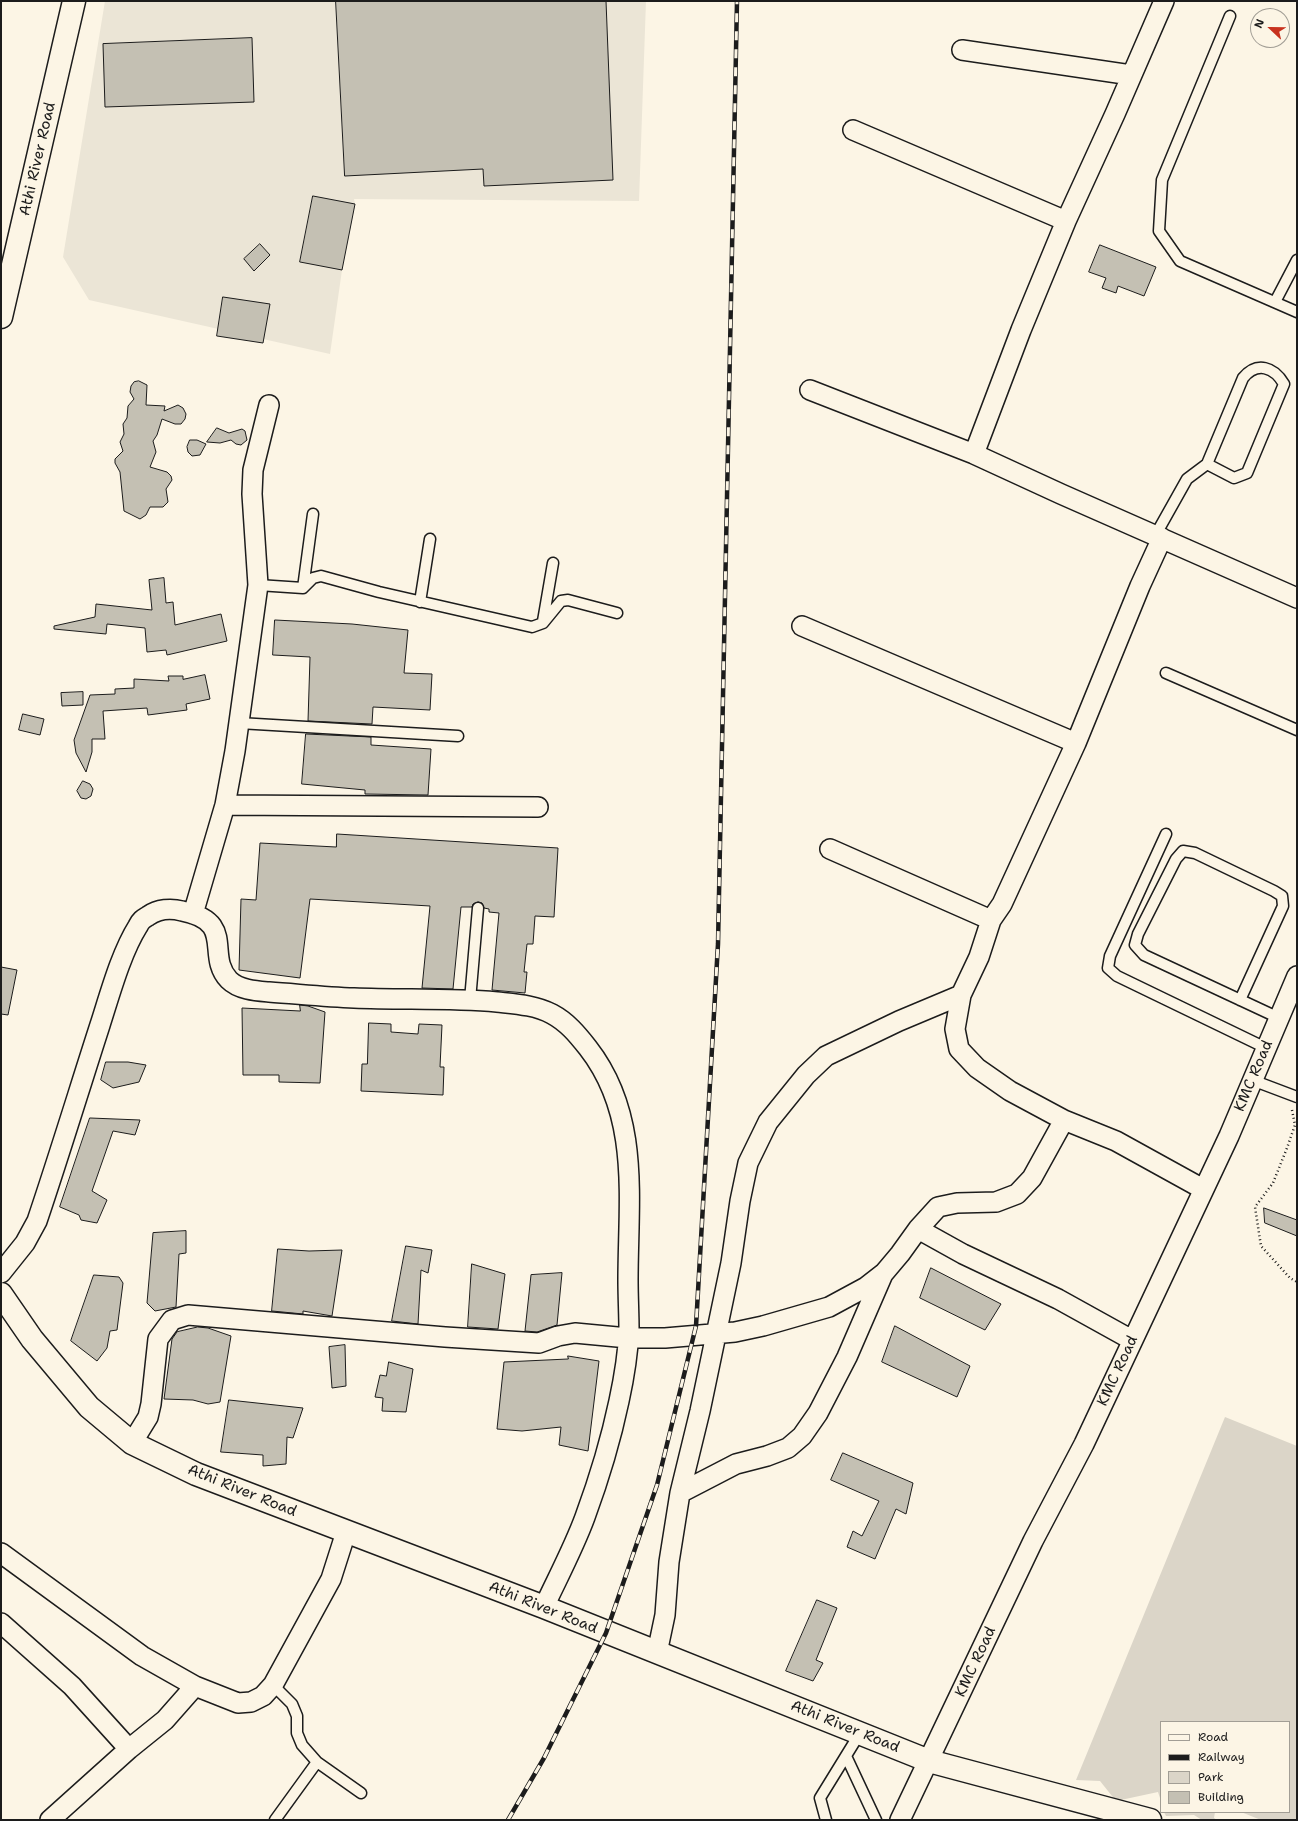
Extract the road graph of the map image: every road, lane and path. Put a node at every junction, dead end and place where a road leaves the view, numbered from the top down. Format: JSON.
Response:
{"nodes":[{"id":1,"x":74,"y":1,"type":"edge"},
{"id":2,"x":1164,"y":1,"type":"edge"},
{"id":3,"x":1230,"y":16,"type":"dead end"},
{"id":4,"x":962,"y":50,"type":"dead end"},
{"id":5,"x":1131,"y":75,"type":"junction"},
{"id":6,"x":853,"y":130,"type":"dead end"},
{"id":7,"x":1066,"y":221,"type":"junction"},
{"id":8,"x":1297,"y":260,"type":"edge"},
{"id":9,"x":1275,"y":302,"type":"junction"},
{"id":10,"x":1297,"y":312,"type":"edge"},
{"id":11,"x":1,"y":317,"type":"edge"},
{"id":12,"x":810,"y":390,"type":"dead end"},
{"id":13,"x":269,"y":405,"type":"dead end"},
{"id":14,"x":974,"y":454,"type":"junction"},
{"id":15,"x":1207,"y":464,"type":"junction"},
{"id":16,"x":313,"y":514,"type":"dead end"},
{"id":17,"x":1158,"y":537,"type":"junction"},
{"id":18,"x":430,"y":538,"type":"dead end"},
{"id":19,"x":554,"y":563,"type":"dead end"},
{"id":20,"x":258,"y":585,"type":"junction"},
{"id":21,"x":302,"y":588,"type":"junction"},
{"id":22,"x":1297,"y":598,"type":"edge"},
{"id":23,"x":420,"y":602,"type":"junction"},
{"id":24,"x":617,"y":612,"type":"dead end"},
{"id":25,"x":543,"y":623,"type":"junction"},
{"id":26,"x":802,"y":626,"type":"dead end"},
{"id":27,"x":1166,"y":673,"type":"dead end"},
{"id":28,"x":240,"y":723,"type":"junction"},
{"id":29,"x":1297,"y":730,"type":"edge"},
{"id":30,"x":458,"y":736,"type":"dead end"},
{"id":31,"x":1076,"y":743,"type":"junction"},
{"id":32,"x":225,"y":805,"type":"junction"},
{"id":33,"x":538,"y":807,"type":"dead end"},
{"id":34,"x":1166,"y":834,"type":"dead end"},
{"id":35,"x":830,"y":849,"type":"dead end"},
{"id":36,"x":478,"y":908,"type":"dead end"},
{"id":37,"x":193,"y":914,"type":"junction"},
{"id":38,"x":991,"y":920,"type":"junction"},
{"id":39,"x":1297,"y":976,"type":"edge"},
{"id":40,"x":961,"y":995,"type":"junction"},
{"id":41,"x":470,"y":1000,"type":"junction"},
{"id":42,"x":1240,"y":1000,"type":"junction"},
{"id":43,"x":1279,"y":1018,"type":"junction"},
{"id":44,"x":1266,"y":1048,"type":"junction"},
{"id":45,"x":1252,"y":1080,"type":"junction"},
{"id":46,"x":1277,"y":1089,"type":"junction"},
{"id":47,"x":1297,"y":1097,"type":"edge"},
{"id":48,"x":1064,"y":1120,"type":"junction"},
{"id":49,"x":1203,"y":1190,"type":"junction"},
{"id":50,"x":918,"y":1229,"type":"junction"},
{"id":51,"x":1,"y":1272,"type":"edge"},
{"id":52,"x":884,"y":1273,"type":"junction"},
{"id":53,"x":1297,"y":1282,"type":"edge"},
{"id":54,"x":1,"y":1294,"type":"edge"},
{"id":55,"x":716,"y":1333,"type":"junction"},
{"id":56,"x":628,"y":1338,"type":"junction"},
{"id":57,"x":1132,"y":1340,"type":"junction"},
{"id":58,"x":132,"y":1443,"type":"junction"},
{"id":59,"x":680,"y":1493,"type":"junction"},
{"id":60,"x":346,"y":1532,"type":"junction"},
{"id":61,"x":1,"y":1553,"type":"edge"},
{"id":62,"x":544,"y":1607,"type":"junction"},
{"id":63,"x":1,"y":1623,"type":"edge"},
{"id":64,"x":657,"y":1653,"type":"junction"},
{"id":65,"x":273,"y":1685,"type":"junction"},
{"id":66,"x":195,"y":1686,"type":"junction"},
{"id":67,"x":860,"y":1734,"type":"junction"},
{"id":68,"x":129,"y":1749,"type":"junction"},
{"id":69,"x":846,"y":1756,"type":"junction"},
{"id":70,"x":929,"y":1761,"type":"junction"},
{"id":71,"x":317,"y":1762,"type":"junction"},
{"id":72,"x":360,"y":1793,"type":"dead end"},
{"id":73,"x":50,"y":1820,"type":"edge"},
{"id":74,"x":275,"y":1820,"type":"edge"},
{"id":75,"x":826,"y":1820,"type":"edge"},
{"id":76,"x":876,"y":1820,"type":"edge"},
{"id":77,"x":900,"y":1820,"type":"edge"},
{"id":78,"x":1150,"y":1820,"type":"edge"}],
"edges":[{"from":1,"to":11,"type":"main road","name":"Athi River Road"},
{"from":2,"to":5,"type":"street"},
{"from":3,"to":9,"type":"lane"},
{"from":4,"to":5,"type":"street"},
{"from":5,"to":7,"type":"street"},
{"from":6,"to":7,"type":"street"},
{"from":7,"to":14,"type":"street"},
{"from":8,"to":9,"type":"lane"},
{"from":9,"to":10,"type":"lane"},
{"from":12,"to":14,"type":"street"},
{"from":13,"to":20,"type":"street"},
{"from":14,"to":17,"type":"street"},
{"from":15,"to":15,"type":"lane"},
{"from":15,"to":17,"type":"lane"},
{"from":16,"to":21,"type":"lane"},
{"from":17,"to":22,"type":"street"},
{"from":17,"to":31,"type":"street"},
{"from":18,"to":23,"type":"lane"},
{"from":19,"to":25,"type":"lane"},
{"from":20,"to":21,"type":"lane"},
{"from":20,"to":28,"type":"street"},
{"from":21,"to":23,"type":"lane"},
{"from":23,"to":25,"type":"lane"},
{"from":24,"to":25,"type":"lane"},
{"from":26,"to":31,"type":"street"},
{"from":27,"to":29,"type":"lane"},
{"from":28,"to":30,"type":"lane"},
{"from":28,"to":32,"type":"street"},
{"from":31,"to":38,"type":"street"},
{"from":32,"to":33,"type":"street"},
{"from":32,"to":37,"type":"street"},
{"from":34,"to":44,"type":"lane"},
{"from":35,"to":38,"type":"street"},
{"from":36,"to":41,"type":"lane"},
{"from":37,"to":41,"type":"street"},
{"from":37,"to":51,"type":"street"},
{"from":38,"to":40,"type":"street"},
{"from":39,"to":43,"type":"street","name":"KMC Road"},
{"from":40,"to":48,"type":"street"},
{"from":40,"to":55,"type":"street"},
{"from":41,"to":56,"type":"street"},
{"from":42,"to":42,"type":"lane"},
{"from":42,"to":43,"type":"lane"},
{"from":43,"to":44,"type":"street","name":"KMC Road"},
{"from":44,"to":45,"type":"street","name":"KMC Road"},
{"from":45,"to":46,"type":"lane"},
{"from":45,"to":49,"type":"street","name":"KMC Road"},
{"from":46,"to":47,"type":"lane"},
{"from":46,"to":53,"type":"path"},
{"from":48,"to":49,"type":"street"},
{"from":48,"to":50,"type":"street"},
{"from":49,"to":57,"type":"street","name":"KMC Road"},
{"from":50,"to":52,"type":"street"},
{"from":50,"to":57,"type":"street"},
{"from":52,"to":55,"type":"street"},
{"from":52,"to":59,"type":"street"},
{"from":54,"to":58,"type":"main road","name":"Athi River Road"},
{"from":55,"to":56,"type":"street"},
{"from":55,"to":59,"type":"street"},
{"from":56,"to":58,"type":"street"},
{"from":56,"to":62,"type":"street"},
{"from":57,"to":70,"type":"street","name":"KMC Road"},
{"from":58,"to":60,"type":"main road","name":"Athi River Road"},
{"from":59,"to":64,"type":"street"},
{"from":60,"to":62,"type":"main road","name":"Athi River Road"},
{"from":60,"to":65,"type":"street"},
{"from":61,"to":66,"type":"street"},
{"from":62,"to":64,"type":"main road","name":"Athi River Road"},
{"from":63,"to":68,"type":"street"},
{"from":64,"to":67,"type":"main road","name":"Athi River Road"},
{"from":65,"to":66,"type":"street"},
{"from":65,"to":71,"type":"lane"},
{"from":66,"to":68,"type":"street"},
{"from":67,"to":69,"type":"lane"},
{"from":67,"to":70,"type":"main road","name":"Athi River Road"},
{"from":68,"to":73,"type":"street"},
{"from":69,"to":75,"type":"lane"},
{"from":69,"to":76,"type":"lane"},
{"from":70,"to":77,"type":"street","name":"KMC Road"},
{"from":70,"to":78,"type":"main road","name":"Athi River Road"},
{"from":71,"to":72,"type":"lane"},
{"from":71,"to":74,"type":"lane"}]}
